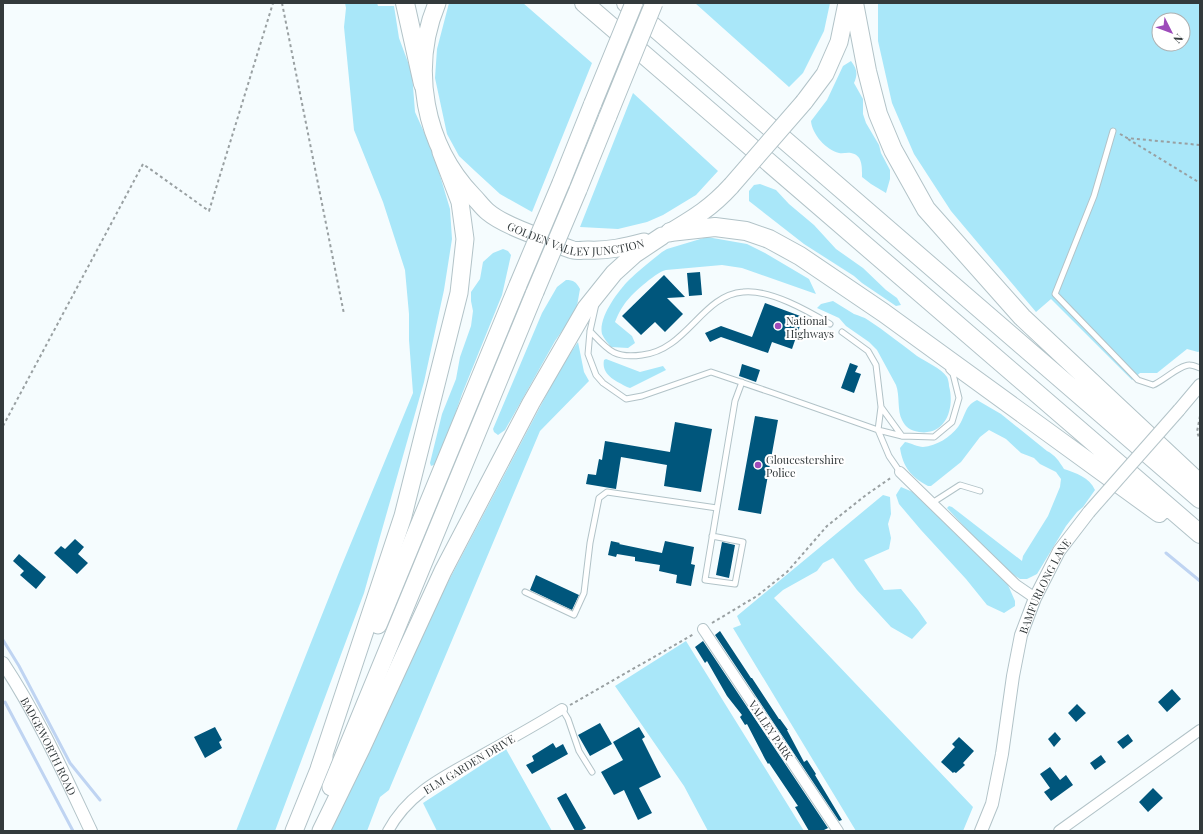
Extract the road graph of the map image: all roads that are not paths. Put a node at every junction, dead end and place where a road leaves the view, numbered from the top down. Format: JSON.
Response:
{"nodes":[{"id":1,"x":406,"y":3,"type":"edge"},
{"id":2,"x":437,"y":3,"type":"edge"},
{"id":3,"x":584,"y":3,"type":"edge"},
{"id":4,"x":626,"y":3,"type":"edge"},
{"id":5,"x":634,"y":3,"type":"edge"},
{"id":6,"x":654,"y":3,"type":"edge"},
{"id":7,"x":847,"y":3,"type":"edge"},
{"id":8,"x":854,"y":3,"type":"edge"},
{"id":9,"x":423,"y":84,"type":"junction"},
{"id":10,"x":1113,"y":131,"type":"road end"},
{"id":11,"x":441,"y":152,"type":"junction"},
{"id":12,"x":666,"y":234,"type":"junction"},
{"id":13,"x":614,"y":273,"type":"junction"},
{"id":14,"x":830,"y":324,"type":"dead end"},
{"id":15,"x":590,"y":331,"type":"junction"},
{"id":16,"x":842,"y":332,"type":"dead end"},
{"id":17,"x":929,"y":346,"type":"junction"},
{"id":18,"x":1200,"y":368,"type":"edge"},
{"id":19,"x":742,"y":382,"type":"junction"},
{"id":20,"x":1200,"y":385,"type":"edge"},
{"id":21,"x":881,"y":407,"type":"junction"},
{"id":22,"x":878,"y":430,"type":"junction"},
{"id":23,"x":902,"y":436,"type":"junction"},
{"id":24,"x":900,"y":472,"type":"joint"},
{"id":25,"x":1200,"y":484,"type":"edge"},
{"id":26,"x":980,"y":491,"type":"dead end"},
{"id":27,"x":1200,"y":499,"type":"edge"},
{"id":28,"x":932,"y":503,"type":"junction"},
{"id":29,"x":717,"y":508,"type":"junction"},
{"id":30,"x":1200,"y":534,"type":"edge"},
{"id":31,"x":712,"y":536,"type":"junction"},
{"id":32,"x":1200,"y":543,"type":"edge"},
{"id":33,"x":525,"y":592,"type":"dead end"},
{"id":34,"x":1035,"y":598,"type":"junction"},
{"id":35,"x":703,"y":629,"type":"road end"},
{"id":36,"x":3,"y":663,"type":"edge"},
{"id":37,"x":562,"y":709,"type":"joint"},
{"id":38,"x":1200,"y":730,"type":"edge"},
{"id":39,"x":320,"y":766,"type":"junction"},
{"id":40,"x":592,"y":772,"type":"dead end"},
{"id":41,"x":91,"y":831,"type":"edge"},
{"id":42,"x":294,"y":831,"type":"edge"},
{"id":43,"x":312,"y":831,"type":"edge"},
{"id":44,"x":321,"y":831,"type":"edge"},
{"id":45,"x":388,"y":831,"type":"edge"},
{"id":46,"x":838,"y":831,"type":"edge"},
{"id":47,"x":981,"y":831,"type":"edge"},
{"id":48,"x":1059,"y":831,"type":"edge"}],
"edges":[{"from":1,"to":9,"type":"highway"},
{"from":2,"to":9,"type":"highway","name":"GOLDEN VALLEY JUNCTION"},
{"from":3,"to":30,"type":"highway"},
{"from":4,"to":27,"type":"highway"},
{"from":5,"to":39,"type":"highway","bridge":true},
{"from":6,"to":43,"type":"highway","bridge":true},
{"from":7,"to":12,"type":"highway","name":"GOLDEN VALLEY JUNCTION","bridge":true},
{"from":8,"to":25,"type":"highway"},
{"from":9,"to":11,"type":"highway","name":"GOLDEN VALLEY JUNCTION"},
{"from":10,"to":18,"type":"lane"},
{"from":11,"to":12,"type":"highway","name":"GOLDEN VALLEY JUNCTION"},
{"from":11,"to":39,"type":"highway"},
{"from":12,"to":13,"type":"highway"},
{"from":12,"to":17,"type":"highway"},
{"from":13,"to":15,"type":"lane"},
{"from":13,"to":44,"type":"highway"},
{"from":14,"to":15,"type":"lane"},
{"from":15,"to":19,"type":"lane"},
{"from":16,"to":21,"type":"lane"},
{"from":17,"to":23,"type":"lane"},
{"from":17,"to":32,"type":"highway"},
{"from":19,"to":22,"type":"lane"},
{"from":19,"to":29,"type":"lane"},
{"from":20,"to":34,"type":"street","name":"BAMFURLONG LANE","bridge":true},
{"from":21,"to":22,"type":"lane"},
{"from":21,"to":23,"type":"lane"},
{"from":22,"to":23,"type":"lane"},
{"from":22,"to":24,"type":"lane"},
{"from":24,"to":28,"type":"street"},
{"from":26,"to":28,"type":"lane"},
{"from":28,"to":34,"type":"street"},
{"from":29,"to":31,"type":"lane"},
{"from":29,"to":33,"type":"lane"},
{"from":31,"to":31,"type":"lane"},
{"from":34,"to":47,"type":"street","name":"BAMFURLONG LANE"},
{"from":35,"to":46,"type":"street","name":"VALLEY PARK"},
{"from":36,"to":41,"type":"street","name":"BADGEWORTH ROAD"},
{"from":37,"to":40,"type":"lane"},
{"from":37,"to":45,"type":"street","name":"ELM GARDEN DRIVE"},
{"from":38,"to":48,"type":"street"},
{"from":39,"to":42,"type":"highway"}]}
